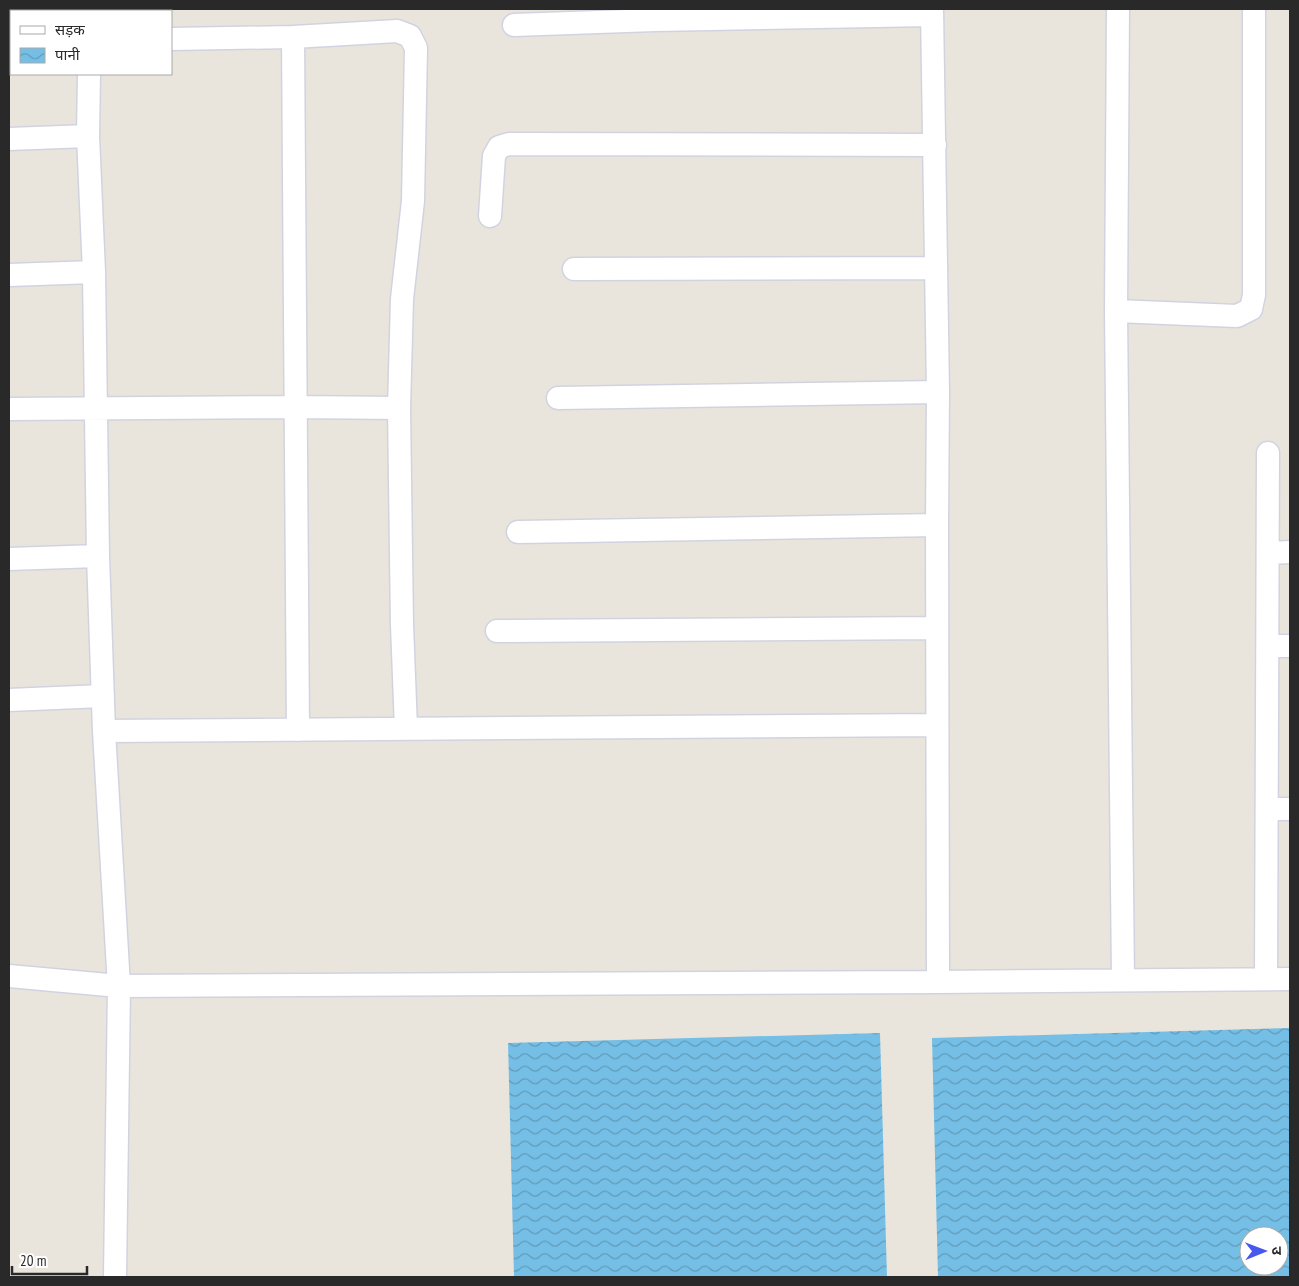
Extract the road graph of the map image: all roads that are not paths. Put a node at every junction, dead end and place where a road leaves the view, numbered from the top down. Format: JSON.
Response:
{"nodes":[{"id":1,"x":1118,"y":9,"type":"edge"},
{"id":2,"x":1254,"y":9,"type":"edge"},
{"id":3,"x":932,"y":12,"type":"edge"},
{"id":4,"x":514,"y":25,"type":"dead end"},
{"id":5,"x":293,"y":37,"type":"junction"},
{"id":6,"x":172,"y":39,"type":"edge"},
{"id":7,"x":89,"y":75,"type":"edge"},
{"id":8,"x":88,"y":136,"type":"junction"},
{"id":9,"x":9,"y":139,"type":"edge"},
{"id":10,"x":935,"y":145,"type":"junction"},
{"id":11,"x":490,"y":216,"type":"dead end"},
{"id":12,"x":936,"y":268,"type":"junction"},
{"id":13,"x":574,"y":269,"type":"dead end"},
{"id":14,"x":94,"y":272,"type":"junction"},
{"id":15,"x":9,"y":275,"type":"edge"},
{"id":16,"x":1116,"y":311,"type":"junction"},
{"id":17,"x":938,"y":392,"type":"junction"},
{"id":18,"x":558,"y":398,"type":"dead end"},
{"id":19,"x":296,"y":407,"type":"junction"},
{"id":20,"x":96,"y":408,"type":"junction"},
{"id":21,"x":399,"y":408,"type":"junction"},
{"id":22,"x":9,"y":409,"type":"edge"},
{"id":23,"x":1268,"y":453,"type":"dead end"},
{"id":24,"x":937,"y":525,"type":"junction"},
{"id":25,"x":518,"y":532,"type":"dead end"},
{"id":26,"x":1279,"y":553,"type":"edge"},
{"id":27,"x":98,"y":556,"type":"junction"},
{"id":28,"x":9,"y":559,"type":"edge"},
{"id":29,"x":937,"y":628,"type":"junction"},
{"id":30,"x":497,"y":631,"type":"dead end"},
{"id":31,"x":1268,"y":646,"type":"junction"},
{"id":32,"x":1290,"y":646,"type":"edge"},
{"id":33,"x":103,"y":696,"type":"junction"},
{"id":34,"x":9,"y":700,"type":"edge"},
{"id":35,"x":937,"y":726,"type":"junction"},
{"id":36,"x":406,"y":729,"type":"junction"},
{"id":37,"x":298,"y":730,"type":"junction"},
{"id":38,"x":104,"y":731,"type":"junction"},
{"id":39,"x":1290,"y":808,"type":"edge"},
{"id":40,"x":1267,"y":809,"type":"junction"},
{"id":41,"x":9,"y":976,"type":"edge"},
{"id":42,"x":1266,"y":979,"type":"junction"},
{"id":43,"x":1290,"y":979,"type":"edge"},
{"id":44,"x":1123,"y":980,"type":"junction"},
{"id":45,"x":938,"y":982,"type":"junction"},
{"id":46,"x":119,"y":986,"type":"junction"},
{"id":47,"x":115,"y":1277,"type":"edge"}],
"edges":[{"from":1,"to":16,"type":"street"},
{"from":2,"to":16,"type":"street"},
{"from":3,"to":4,"type":"street"},
{"from":3,"to":10,"type":"street"},
{"from":5,"to":6,"type":"street"},
{"from":5,"to":19,"type":"street"},
{"from":5,"to":21,"type":"street"},
{"from":7,"to":8,"type":"street"},
{"from":8,"to":9,"type":"street"},
{"from":8,"to":14,"type":"street"},
{"from":10,"to":11,"type":"street"},
{"from":10,"to":12,"type":"street"},
{"from":12,"to":13,"type":"street"},
{"from":12,"to":17,"type":"street"},
{"from":14,"to":15,"type":"street"},
{"from":14,"to":20,"type":"street"},
{"from":16,"to":44,"type":"street"},
{"from":17,"to":18,"type":"street"},
{"from":17,"to":24,"type":"street"},
{"from":19,"to":20,"type":"street"},
{"from":19,"to":21,"type":"street"},
{"from":19,"to":37,"type":"street"},
{"from":20,"to":22,"type":"street"},
{"from":20,"to":27,"type":"street"},
{"from":21,"to":36,"type":"street"},
{"from":23,"to":26,"type":"street"},
{"from":24,"to":25,"type":"street"},
{"from":24,"to":29,"type":"street"},
{"from":26,"to":31,"type":"street"},
{"from":27,"to":28,"type":"street"},
{"from":27,"to":33,"type":"street"},
{"from":29,"to":30,"type":"street"},
{"from":29,"to":35,"type":"street"},
{"from":31,"to":32,"type":"street"},
{"from":31,"to":40,"type":"street"},
{"from":33,"to":34,"type":"street"},
{"from":33,"to":38,"type":"street"},
{"from":35,"to":36,"type":"street"},
{"from":35,"to":45,"type":"street"},
{"from":36,"to":37,"type":"street"},
{"from":37,"to":38,"type":"street"},
{"from":38,"to":46,"type":"street"},
{"from":39,"to":40,"type":"street"},
{"from":40,"to":42,"type":"street"},
{"from":41,"to":46,"type":"street"},
{"from":42,"to":43,"type":"street"},
{"from":42,"to":44,"type":"street"},
{"from":44,"to":45,"type":"street"},
{"from":45,"to":46,"type":"street"},
{"from":46,"to":47,"type":"street"}]}
